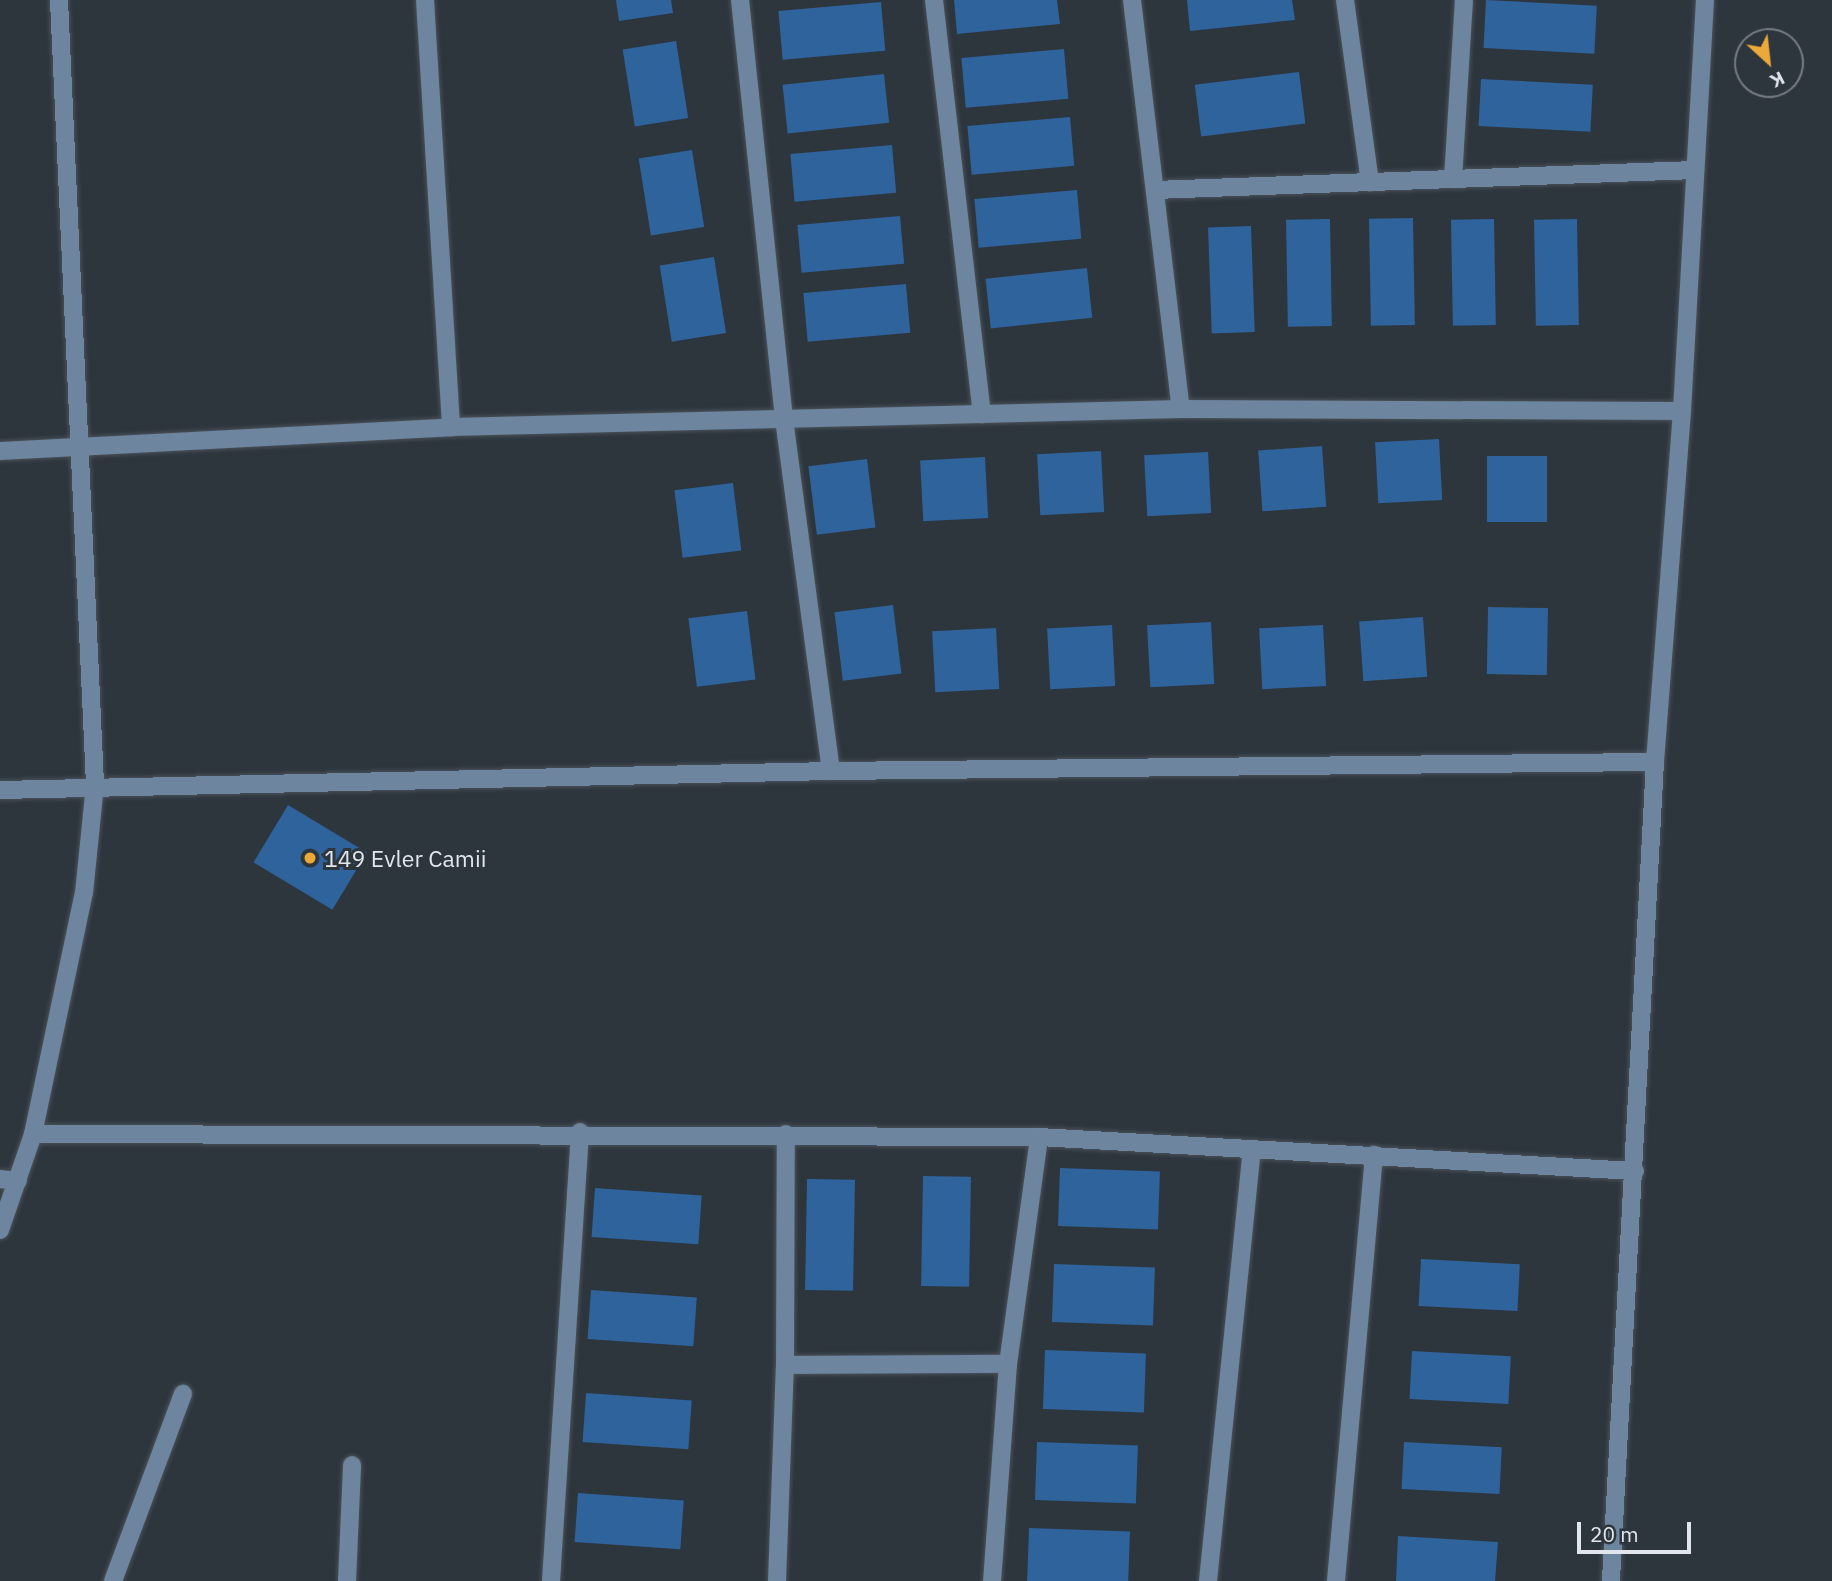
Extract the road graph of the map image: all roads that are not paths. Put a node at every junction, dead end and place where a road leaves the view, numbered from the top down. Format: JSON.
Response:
{"nodes":[{"id":1,"x":59,"y":0,"type":"edge"},
{"id":2,"x":425,"y":0,"type":"edge"},
{"id":3,"x":740,"y":0,"type":"edge"},
{"id":4,"x":934,"y":0,"type":"edge"},
{"id":5,"x":1132,"y":0,"type":"edge"},
{"id":6,"x":1345,"y":0,"type":"edge"},
{"id":7,"x":1464,"y":0,"type":"edge"},
{"id":8,"x":1705,"y":0,"type":"edge"},
{"id":9,"x":1695,"y":170,"type":"junction"},
{"id":10,"x":1453,"y":179,"type":"junction"},
{"id":11,"x":1370,"y":182,"type":"junction"},
{"id":12,"x":1155,"y":190,"type":"junction"},
{"id":13,"x":1181,"y":409,"type":"junction"},
{"id":14,"x":1682,"y":411,"type":"junction"},
{"id":15,"x":982,"y":414,"type":"junction"},
{"id":16,"x":784,"y":419,"type":"junction"},
{"id":17,"x":451,"y":427,"type":"junction"},
{"id":18,"x":76,"y":448,"type":"junction"},
{"id":19,"x":0,"y":451,"type":"edge"},
{"id":20,"x":1655,"y":762,"type":"junction"},
{"id":21,"x":831,"y":771,"type":"junction"},
{"id":22,"x":95,"y":785,"type":"junction"},
{"id":23,"x":0,"y":790,"type":"edge"},
{"id":24,"x":580,"y":1132,"type":"junction"},
{"id":25,"x":33,"y":1134,"type":"junction"},
{"id":26,"x":786,"y":1134,"type":"junction"},
{"id":27,"x":1039,"y":1137,"type":"junction"},
{"id":28,"x":1252,"y":1149,"type":"junction"},
{"id":29,"x":1374,"y":1155,"type":"junction"},
{"id":30,"x":1635,"y":1171,"type":"junction"},
{"id":31,"x":0,"y":1179,"type":"edge"},
{"id":32,"x":18,"y":1181,"type":"junction"},
{"id":33,"x":0,"y":1230,"type":"edge"},
{"id":34,"x":1008,"y":1364,"type":"junction"},
{"id":35,"x":785,"y":1365,"type":"junction"},
{"id":36,"x":183,"y":1394,"type":"dead end"},
{"id":37,"x":352,"y":1465,"type":"dead end"},
{"id":38,"x":113,"y":1581,"type":"edge"},
{"id":39,"x":347,"y":1581,"type":"edge"},
{"id":40,"x":551,"y":1581,"type":"edge"},
{"id":41,"x":777,"y":1581,"type":"edge"},
{"id":42,"x":992,"y":1581,"type":"edge"},
{"id":43,"x":1208,"y":1581,"type":"edge"},
{"id":44,"x":1336,"y":1581,"type":"edge"},
{"id":45,"x":1611,"y":1581,"type":"edge"}],
"edges":[{"from":1,"to":18,"type":"street"},
{"from":2,"to":17,"type":"street"},
{"from":3,"to":16,"type":"street"},
{"from":4,"to":15,"type":"street"},
{"from":5,"to":12,"type":"street"},
{"from":6,"to":11,"type":"street"},
{"from":7,"to":10,"type":"street"},
{"from":8,"to":9,"type":"street"},
{"from":9,"to":10,"type":"street"},
{"from":9,"to":14,"type":"street"},
{"from":10,"to":11,"type":"street"},
{"from":11,"to":12,"type":"street"},
{"from":12,"to":13,"type":"street"},
{"from":13,"to":14,"type":"street"},
{"from":13,"to":15,"type":"street"},
{"from":14,"to":20,"type":"street"},
{"from":15,"to":16,"type":"street"},
{"from":16,"to":17,"type":"street"},
{"from":16,"to":21,"type":"street"},
{"from":17,"to":18,"type":"street"},
{"from":18,"to":19,"type":"street"},
{"from":18,"to":22,"type":"street"},
{"from":20,"to":21,"type":"street"},
{"from":20,"to":30,"type":"street"},
{"from":21,"to":22,"type":"street"},
{"from":22,"to":23,"type":"street"},
{"from":22,"to":25,"type":"street"},
{"from":24,"to":25,"type":"street"},
{"from":24,"to":26,"type":"street"},
{"from":24,"to":40,"type":"street"},
{"from":25,"to":32,"type":"street"},
{"from":26,"to":27,"type":"street"},
{"from":26,"to":35,"type":"street"},
{"from":27,"to":28,"type":"street"},
{"from":27,"to":34,"type":"street"},
{"from":28,"to":29,"type":"street"},
{"from":28,"to":43,"type":"street"},
{"from":29,"to":30,"type":"street"},
{"from":29,"to":44,"type":"street"},
{"from":30,"to":45,"type":"street"},
{"from":31,"to":32,"type":"street"},
{"from":32,"to":33,"type":"street"},
{"from":34,"to":35,"type":"street"},
{"from":34,"to":42,"type":"street"},
{"from":35,"to":41,"type":"street"},
{"from":36,"to":38,"type":"street"},
{"from":37,"to":39,"type":"street"}]}
